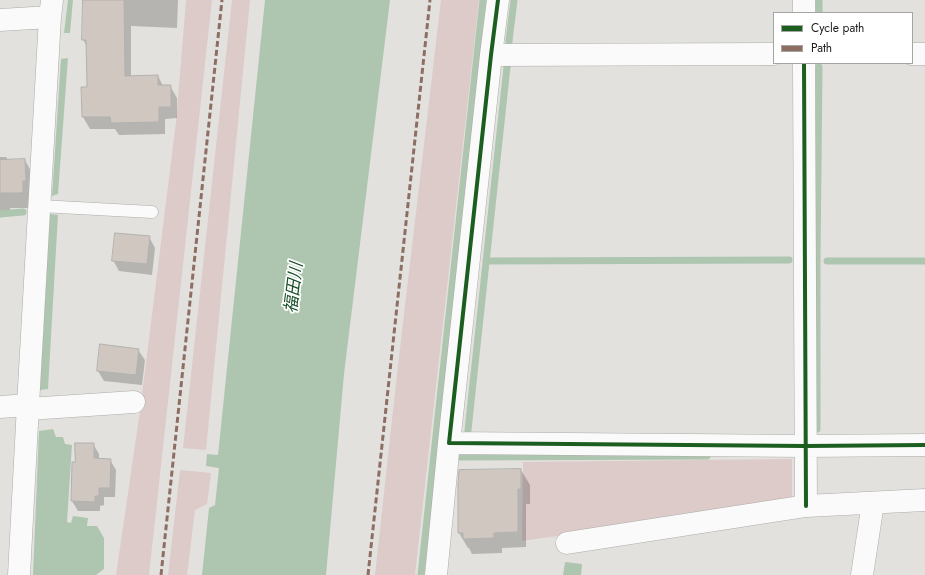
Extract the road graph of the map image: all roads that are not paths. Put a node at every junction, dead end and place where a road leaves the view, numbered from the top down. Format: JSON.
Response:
{"nodes":[{"id":1,"x":498,"y":0,"type":"edge"},
{"id":2,"x":804,"y":0,"type":"edge"},
{"id":3,"x":51,"y":8,"type":"edge"},
{"id":4,"x":804,"y":12,"type":"edge"},
{"id":5,"x":0,"y":20,"type":"edge"},
{"id":6,"x":773,"y":54,"type":"edge"},
{"id":7,"x":913,"y":54,"type":"edge"},
{"id":8,"x":925,"y":54,"type":"edge"},
{"id":9,"x":491,"y":55,"type":"junction"},
{"id":10,"x":804,"y":64,"type":"edge"},
{"id":11,"x":40,"y":206,"type":"junction"},
{"id":12,"x":152,"y":212,"type":"dead end"},
{"id":13,"x":134,"y":402,"type":"dead end"},
{"id":14,"x":0,"y":407,"type":"edge"},
{"id":15,"x":28,"y":407,"type":"junction"},
{"id":16,"x":450,"y":443,"type":"junction"},
{"id":17,"x":925,"y":445,"type":"edge"},
{"id":18,"x":805,"y":446,"type":"junction"},
{"id":19,"x":925,"y":500,"type":"edge"},
{"id":20,"x":873,"y":503,"type":"junction"},
{"id":21,"x":806,"y":506,"type":"junction"},
{"id":22,"x":567,"y":543,"type":"dead end"},
{"id":23,"x":19,"y":575,"type":"edge"},
{"id":24,"x":436,"y":575,"type":"edge"},
{"id":25,"x":862,"y":575,"type":"edge"}],
"edges":[{"from":1,"to":9,"type":"street"},
{"from":2,"to":4,"type":"street"},
{"from":3,"to":5,"type":"street"},
{"from":3,"to":11,"type":"street"},
{"from":6,"to":9,"type":"street"},
{"from":7,"to":8,"type":"street"},
{"from":9,"to":16,"type":"street"},
{"from":10,"to":18,"type":"street"},
{"from":11,"to":12,"type":"lane"},
{"from":11,"to":15,"type":"street"},
{"from":13,"to":15,"type":"street"},
{"from":14,"to":15,"type":"street"},
{"from":15,"to":23,"type":"street"},
{"from":16,"to":18,"type":"street"},
{"from":16,"to":24,"type":"street"},
{"from":17,"to":18,"type":"street"},
{"from":18,"to":21,"type":"street"},
{"from":19,"to":20,"type":"street"},
{"from":20,"to":21,"type":"street"},
{"from":20,"to":25,"type":"street"},
{"from":21,"to":22,"type":"street"}]}
